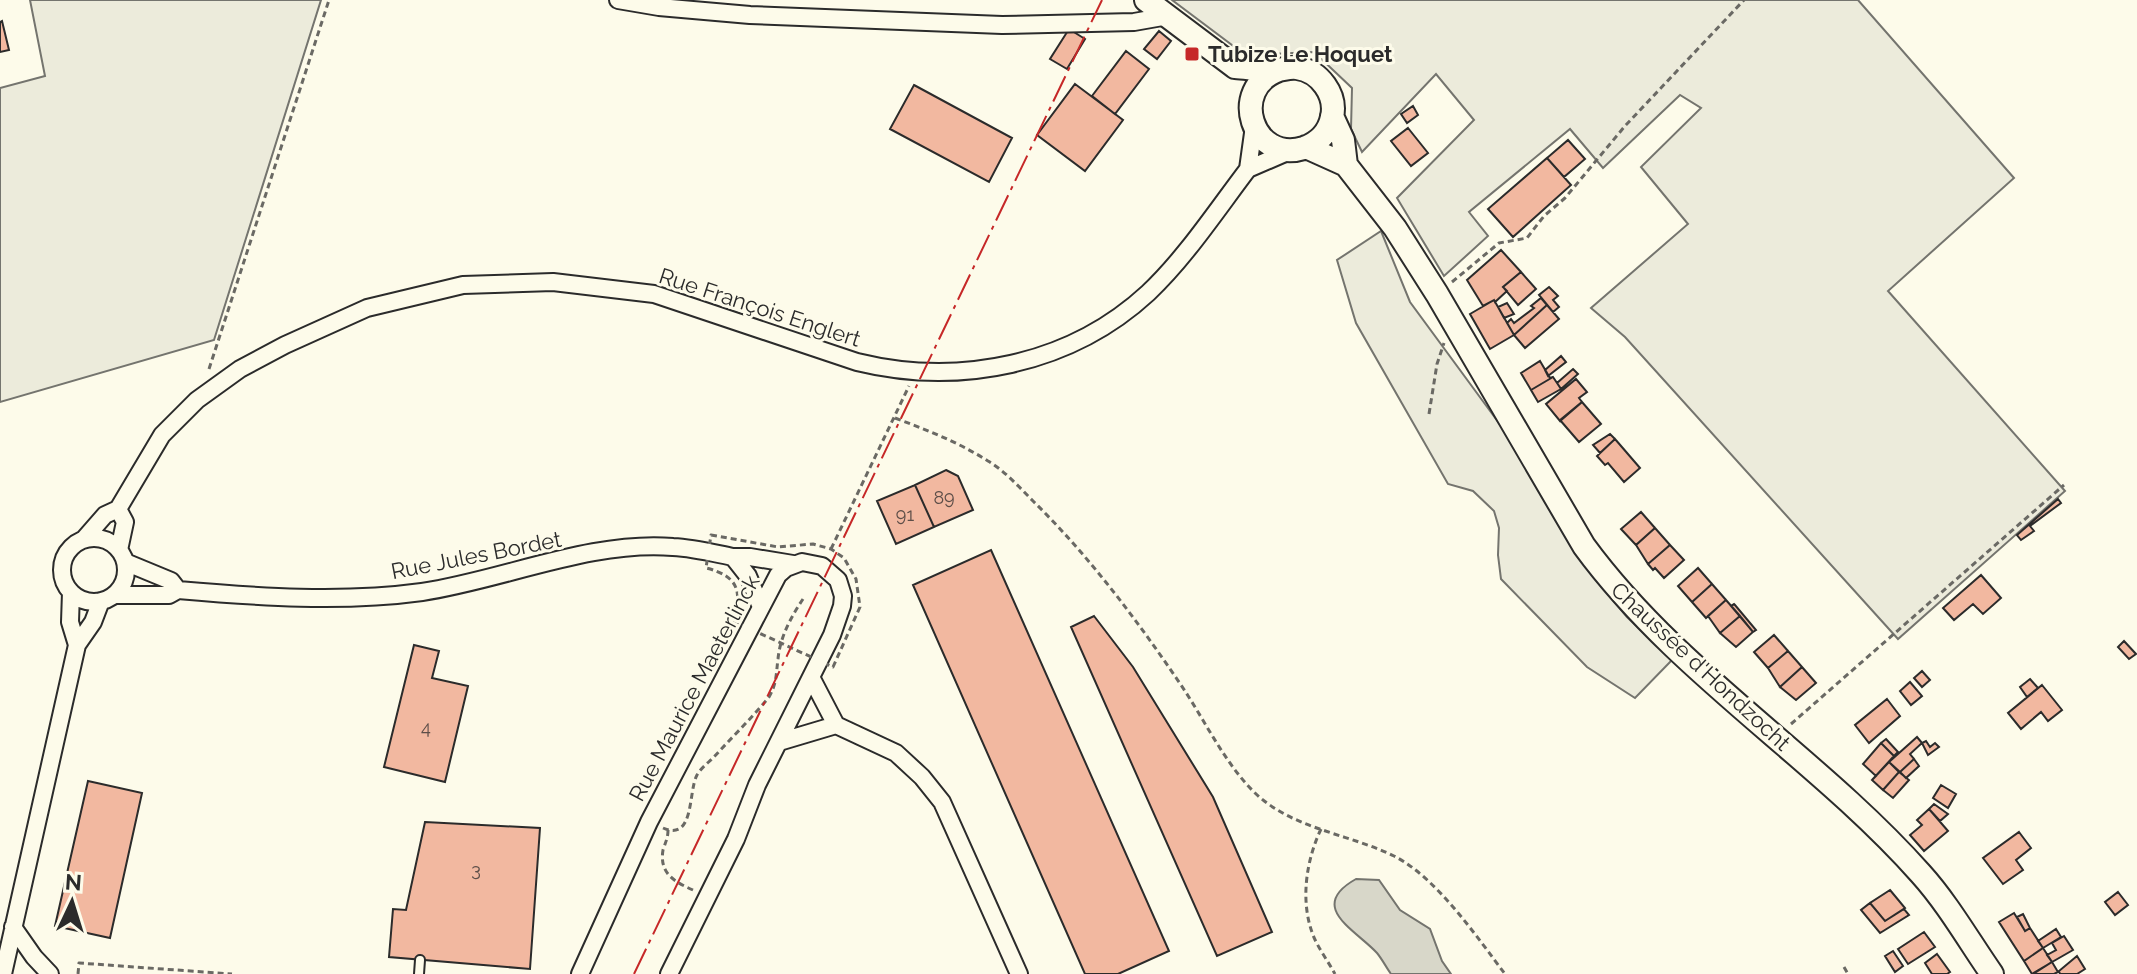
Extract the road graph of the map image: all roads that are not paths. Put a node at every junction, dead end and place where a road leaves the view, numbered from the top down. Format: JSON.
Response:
{"nodes":[{"id":1,"x":618,"y":0,"type":"edge"},
{"id":2,"x":1146,"y":0,"type":"edge"},
{"id":3,"x":1168,"y":16,"type":"junction"},
{"id":4,"x":1235,"y":67,"type":"junction"},
{"id":5,"x":1279,"y":70,"type":"junction"},
{"id":6,"x":1252,"y":116,"type":"junction"},
{"id":7,"x":1332,"y":116,"type":"junction"},
{"id":8,"x":1299,"y":148,"type":"junction"},
{"id":9,"x":1346,"y":165,"type":"junction"},
{"id":10,"x":1248,"y":169,"type":"junction"},
{"id":11,"x":118,"y":509,"type":"junction"},
{"id":12,"x":84,"y":539,"type":"junction"},
{"id":13,"x":122,"y":556,"type":"junction"},
{"id":14,"x":733,"y":557,"type":"junction"},
{"id":15,"x":793,"y":564,"type":"junction"},
{"id":16,"x":178,"y":590,"type":"junction"},
{"id":17,"x":71,"y":592,"type":"junction"},
{"id":18,"x":107,"y":598,"type":"junction"},
{"id":19,"x":761,"y":607,"type":"junction"},
{"id":20,"x":77,"y":645,"type":"junction"},
{"id":21,"x":811,"y":677,"type":"junction"},
{"id":22,"x":836,"y":725,"type":"junction"},
{"id":23,"x":779,"y":742,"type":"junction"},
{"id":24,"x":13,"y":927,"type":"junction"},
{"id":25,"x":420,"y":960,"type":"dead end"},
{"id":26,"x":3,"y":963,"type":"edge"},
{"id":27,"x":50,"y":974,"type":"edge"},
{"id":28,"x":419,"y":974,"type":"edge"},
{"id":29,"x":580,"y":974,"type":"edge"},
{"id":30,"x":669,"y":974,"type":"edge"},
{"id":31,"x":1019,"y":974,"type":"edge"},
{"id":32,"x":1992,"y":974,"type":"edge"}],
"edges":[{"from":1,"to":3,"type":"street"},
{"from":2,"to":3,"type":"main road"},
{"from":3,"to":4,"type":"main road"},
{"from":4,"to":5,"type":"main road"},
{"from":4,"to":6,"type":"main road"},
{"from":5,"to":6,"type":"main road"},
{"from":5,"to":7,"type":"main road"},
{"from":6,"to":8,"type":"main road"},
{"from":6,"to":10,"type":"street"},
{"from":7,"to":8,"type":"main road"},
{"from":7,"to":9,"type":"main road"},
{"from":8,"to":9,"type":"main road"},
{"from":8,"to":10,"type":"street"},
{"from":9,"to":32,"type":"main road","name":"Chaussée d'Hondzocht"},
{"from":10,"to":11,"type":"street","name":"Rue François Englert"},
{"from":11,"to":12,"type":"street"},
{"from":11,"to":13,"type":"street"},
{"from":12,"to":13,"type":"street"},
{"from":12,"to":17,"type":"street"},
{"from":13,"to":16,"type":"street"},
{"from":13,"to":18,"type":"street"},
{"from":14,"to":15,"type":"street","name":"Rue Jules Bordet"},
{"from":14,"to":16,"type":"street","name":"Rue Jules Bordet"},
{"from":14,"to":19,"type":"street"},
{"from":15,"to":19,"type":"street","name":"Rue Maurice Maeterlinck"},
{"from":15,"to":21,"type":"street"},
{"from":16,"to":18,"type":"street","name":"Rue Jules Bordet"},
{"from":17,"to":18,"type":"street"},
{"from":17,"to":20,"type":"street"},
{"from":18,"to":20,"type":"street"},
{"from":19,"to":29,"type":"street","name":"Rue Maurice Maeterlinck"},
{"from":20,"to":24,"type":"street"},
{"from":21,"to":22,"type":"street"},
{"from":21,"to":23,"type":"street"},
{"from":22,"to":23,"type":"street"},
{"from":22,"to":31,"type":"street"},
{"from":23,"to":30,"type":"street"},
{"from":24,"to":26,"type":"street"},
{"from":24,"to":27,"type":"street"},
{"from":25,"to":28,"type":"lane"}]}
